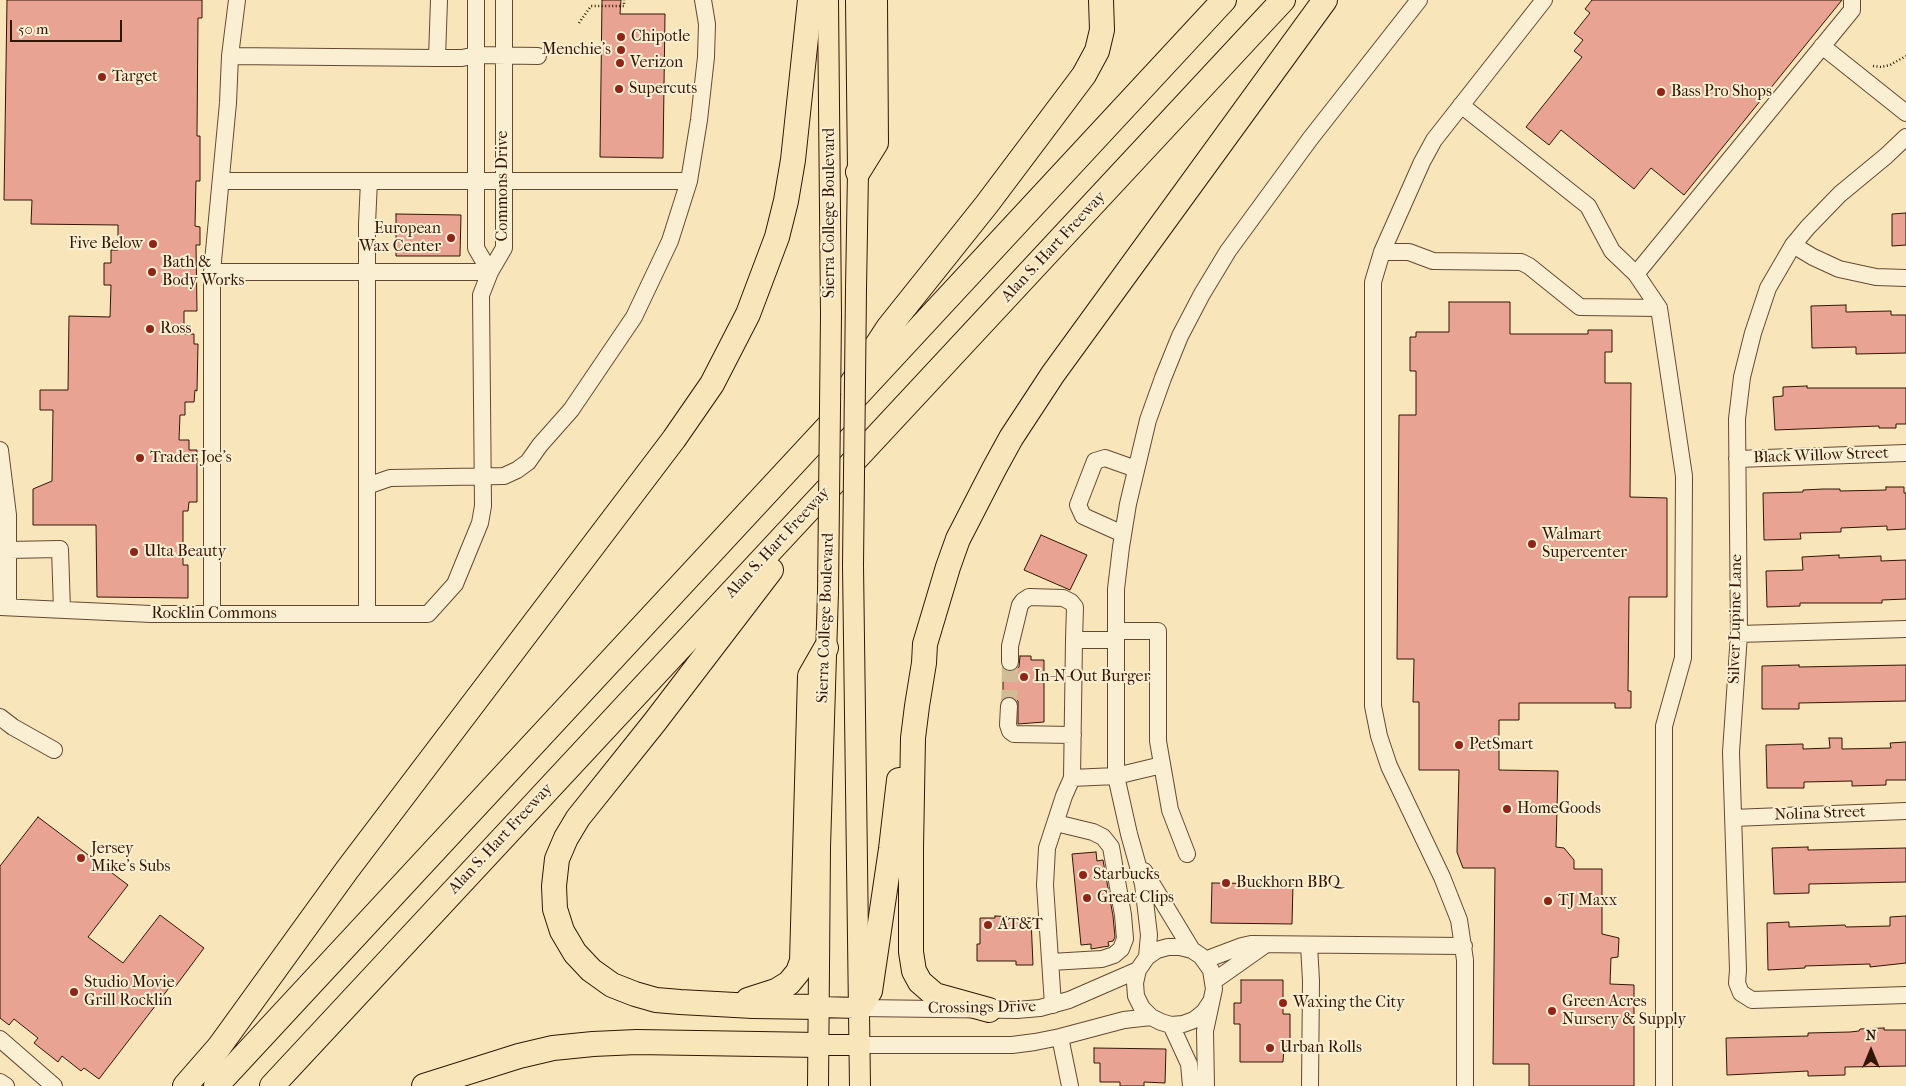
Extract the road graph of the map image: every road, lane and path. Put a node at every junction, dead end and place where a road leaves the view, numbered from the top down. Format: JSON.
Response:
{"nodes":[{"id":1,"x":237,"y":0,"type":"edge"},
{"id":2,"x":439,"y":0,"type":"edge"},
{"id":3,"x":476,"y":0,"type":"edge"},
{"id":4,"x":504,"y":0,"type":"edge"},
{"id":5,"x":624,"y":0,"type":"edge"},
{"id":6,"x":703,"y":0,"type":"edge"},
{"id":7,"x":810,"y":0,"type":"edge"},
{"id":8,"x":828,"y":0,"type":"edge"},
{"id":9,"x":856,"y":0,"type":"edge"},
{"id":10,"x":875,"y":0,"type":"edge"},
{"id":11,"x":1101,"y":0,"type":"edge"},
{"id":12,"x":1224,"y":0,"type":"edge"},
{"id":13,"x":1283,"y":0,"type":"edge"},
{"id":14,"x":1325,"y":0,"type":"edge"},
{"id":15,"x":1420,"y":0,"type":"edge"},
{"id":16,"x":1544,"y":0,"type":"edge"},
{"id":17,"x":1852,"y":0,"type":"edge"},
{"id":18,"x":579,"y":23,"type":"dead end"},
{"id":19,"x":1822,"y":46,"type":"junction"},
{"id":20,"x":476,"y":55,"type":"junction"},
{"id":21,"x":230,"y":56,"type":"junction"},
{"id":22,"x":504,"y":56,"type":"junction"},
{"id":23,"x":538,"y":56,"type":"dead end"},
{"id":24,"x":1906,"y":56,"type":"edge"},
{"id":25,"x":437,"y":58,"type":"junction"},
{"id":26,"x":1871,"y":66,"type":"dead end"},
{"id":27,"x":1461,"y":105,"type":"junction"},
{"id":28,"x":1906,"y":113,"type":"edge"},
{"id":29,"x":1906,"y":137,"type":"edge"},
{"id":30,"x":858,"y":172,"type":"junction"},
{"id":31,"x":221,"y":181,"type":"junction"},
{"id":32,"x":369,"y":181,"type":"junction"},
{"id":33,"x":476,"y":181,"type":"junction"},
{"id":34,"x":504,"y":181,"type":"junction"},
{"id":35,"x":689,"y":181,"type":"junction"},
{"id":36,"x":1793,"y":245,"type":"junction"},
{"id":37,"x":1382,"y":252,"type":"junction"},
{"id":38,"x":212,"y":272,"type":"junction"},
{"id":39,"x":367,"y":272,"type":"junction"},
{"id":40,"x":490,"y":272,"type":"junction"},
{"id":41,"x":1636,"y":274,"type":"junction"},
{"id":42,"x":1906,"y":278,"type":"edge"},
{"id":43,"x":1659,"y":308,"type":"junction"},
{"id":44,"x":814,"y":442,"type":"junction"},
{"id":45,"x":0,"y":450,"type":"edge"},
{"id":46,"x":1906,"y":453,"type":"edge"},
{"id":47,"x":1736,"y":459,"type":"junction"},
{"id":48,"x":854,"y":461,"type":"junction"},
{"id":49,"x":1136,"y":469,"type":"junction"},
{"id":50,"x":482,"y":476,"type":"junction"},
{"id":51,"x":367,"y":486,"type":"junction"},
{"id":52,"x":1123,"y":534,"type":"junction"},
{"id":53,"x":8,"y":550,"type":"junction"},
{"id":54,"x":4,"y":607,"type":"edge"},
{"id":55,"x":62,"y":610,"type":"junction"},
{"id":56,"x":212,"y":614,"type":"junction"},
{"id":57,"x":367,"y":614,"type":"junction"},
{"id":58,"x":1906,"y":629,"type":"edge"},
{"id":59,"x":1739,"y":634,"type":"junction"},
{"id":60,"x":1116,"y":636,"type":"junction"},
{"id":61,"x":1074,"y":640,"type":"junction"},
{"id":62,"x":925,"y":644,"type":"junction"},
{"id":63,"x":826,"y":648,"type":"junction"},
{"id":64,"x":1010,"y":662,"type":"tunnel mouth"},
{"id":65,"x":1009,"y":706,"type":"tunnel mouth"},
{"id":66,"x":0,"y":717,"type":"edge"},
{"id":67,"x":1073,"y":735,"type":"junction"},
{"id":68,"x":54,"y":750,"type":"dead end"},
{"id":69,"x":1162,"y":766,"type":"junction"},
{"id":70,"x":1116,"y":776,"type":"junction"},
{"id":71,"x":1072,"y":778,"type":"junction"},
{"id":72,"x":1906,"y":811,"type":"edge"},
{"id":73,"x":1733,"y":818,"type":"junction"},
{"id":74,"x":1056,"y":823,"type":"junction"},
{"id":75,"x":1187,"y":854,"type":"dead end"},
{"id":76,"x":1138,"y":861,"type":"junction"},
{"id":77,"x":1265,"y":945,"type":"junction"},
{"id":78,"x":1309,"y":945,"type":"junction"},
{"id":79,"x":1464,"y":946,"type":"junction"},
{"id":80,"x":1198,"y":955,"type":"junction"},
{"id":81,"x":1051,"y":962,"type":"junction"},
{"id":82,"x":1143,"y":964,"type":"junction"},
{"id":83,"x":1214,"y":981,"type":"junction"},
{"id":84,"x":1906,"y":994,"type":"edge"},
{"id":85,"x":1210,"y":1002,"type":"junction"},
{"id":86,"x":732,"y":1005,"type":"junction"},
{"id":87,"x":1053,"y":1005,"type":"junction"},
{"id":88,"x":818,"y":1007,"type":"junction"},
{"id":89,"x":859,"y":1008,"type":"junction"},
{"id":90,"x":989,"y":1010,"type":"junction"},
{"id":91,"x":1151,"y":1017,"type":"junction"},
{"id":92,"x":1171,"y":1025,"type":"junction"},
{"id":93,"x":1060,"y":1037,"type":"junction"},
{"id":94,"x":0,"y":1039,"type":"edge"},
{"id":95,"x":818,"y":1044,"type":"junction"},
{"id":96,"x":860,"y":1045,"type":"junction"},
{"id":97,"x":0,"y":1082,"type":"edge"},
{"id":98,"x":6,"y":1086,"type":"edge"},
{"id":99,"x":54,"y":1086,"type":"edge"},
{"id":100,"x":185,"y":1086,"type":"edge"},
{"id":101,"x":216,"y":1086,"type":"edge"},
{"id":102,"x":272,"y":1086,"type":"edge"},
{"id":103,"x":424,"y":1086,"type":"edge"},
{"id":104,"x":818,"y":1086,"type":"edge"},
{"id":105,"x":860,"y":1086,"type":"edge"},
{"id":106,"x":1070,"y":1086,"type":"edge"},
{"id":107,"x":1191,"y":1086,"type":"edge"},
{"id":108,"x":1206,"y":1086,"type":"edge"},
{"id":109,"x":1310,"y":1086,"type":"edge"},
{"id":110,"x":1465,"y":1086,"type":"edge"},
{"id":111,"x":1664,"y":1086,"type":"edge"}],
"edges":[{"from":1,"to":21,"type":"street"},
{"from":2,"to":25,"type":"street"},
{"from":3,"to":20,"type":"street","name":"Commons Drive"},
{"from":4,"to":22,"type":"street","name":"Commons Drive"},
{"from":5,"to":18,"type":"path"},
{"from":6,"to":35,"type":"street"},
{"from":7,"to":100,"type":"highway"},
{"from":8,"to":63,"type":"main road","name":"Sierra College Boulevard","bridge":true},
{"from":9,"to":30,"type":"main road","name":"Sierra College Boulevard"},
{"from":10,"to":30,"type":"highway"},
{"from":11,"to":44,"type":"highway"},
{"from":12,"to":44,"type":"highway"},
{"from":13,"to":48,"type":"highway","name":"Alan S. Hart Freeway"},
{"from":14,"to":62,"type":"highway"},
{"from":15,"to":49,"type":"street"},
{"from":16,"to":27,"type":"street"},
{"from":17,"to":19,"type":"street"},
{"from":19,"to":28,"type":"street"},
{"from":19,"to":41,"type":"street"},
{"from":20,"to":22,"type":"street"},
{"from":20,"to":25,"type":"street"},
{"from":20,"to":33,"type":"street","name":"Commons Drive"},
{"from":21,"to":25,"type":"street"},
{"from":21,"to":31,"type":"street"},
{"from":22,"to":23,"type":"street"},
{"from":22,"to":34,"type":"street","name":"Commons Drive"},
{"from":24,"to":26,"type":"path"},
{"from":27,"to":37,"type":"street"},
{"from":27,"to":41,"type":"street"},
{"from":29,"to":36,"type":"street","name":"Silver Lupine Lane"},
{"from":30,"to":89,"type":"main road","name":"Sierra College Boulevard","bridge":true},
{"from":31,"to":32,"type":"street"},
{"from":31,"to":38,"type":"street"},
{"from":32,"to":33,"type":"street"},
{"from":32,"to":39,"type":"street"},
{"from":33,"to":34,"type":"street"},
{"from":33,"to":40,"type":"street","name":"Commons Drive"},
{"from":34,"to":35,"type":"street"},
{"from":34,"to":40,"type":"street","name":"Commons Drive"},
{"from":35,"to":50,"type":"street"},
{"from":36,"to":42,"type":"street"},
{"from":36,"to":47,"type":"street","name":"Silver Lupine Lane"},
{"from":37,"to":43,"type":"street"},
{"from":37,"to":79,"type":"street"},
{"from":38,"to":39,"type":"street"},
{"from":38,"to":56,"type":"street"},
{"from":39,"to":40,"type":"street"},
{"from":39,"to":51,"type":"street"},
{"from":40,"to":50,"type":"street"},
{"from":41,"to":43,"type":"street"},
{"from":43,"to":111,"type":"street"},
{"from":44,"to":101,"type":"highway"},
{"from":45,"to":53,"type":"street"},
{"from":46,"to":47,"type":"street","name":"Black Willow Street"},
{"from":47,"to":59,"type":"street","name":"Silver Lupine Lane"},
{"from":48,"to":86,"type":"highway"},
{"from":48,"to":102,"type":"highway","name":"Alan S. Hart Freeway"},
{"from":49,"to":52,"type":"street"},
{"from":49,"to":52,"type":"street"},
{"from":50,"to":51,"type":"street"},
{"from":50,"to":57,"type":"street","name":"Rocklin Commons"},
{"from":51,"to":57,"type":"street"},
{"from":52,"to":60,"type":"street"},
{"from":53,"to":54,"type":"street"},
{"from":53,"to":55,"type":"street"},
{"from":54,"to":55,"type":"street","name":"Rocklin Commons"},
{"from":55,"to":56,"type":"street","name":"Rocklin Commons"},
{"from":56,"to":57,"type":"street","name":"Rocklin Commons"},
{"from":58,"to":59,"type":"street"},
{"from":59,"to":73,"type":"street","name":"Silver Lupine Lane"},
{"from":60,"to":61,"type":"street"},
{"from":60,"to":69,"type":"street"},
{"from":60,"to":70,"type":"street"},
{"from":61,"to":64,"type":"street"},
{"from":61,"to":67,"type":"street"},
{"from":62,"to":89,"type":"highway"},
{"from":62,"to":90,"type":"highway"},
{"from":63,"to":86,"type":"highway"},
{"from":63,"to":88,"type":"main road","name":"Sierra College Boulevard"},
{"from":65,"to":67,"type":"street"},
{"from":66,"to":68,"type":"street"},
{"from":67,"to":71,"type":"street"},
{"from":69,"to":70,"type":"street"},
{"from":69,"to":75,"type":"street"},
{"from":70,"to":71,"type":"street"},
{"from":70,"to":76,"type":"street"},
{"from":71,"to":74,"type":"street"},
{"from":72,"to":73,"type":"street","name":"Nolina Street"},
{"from":73,"to":84,"type":"street","name":"Silver Lupine Lane"},
{"from":74,"to":81,"type":"street"},
{"from":74,"to":81,"type":"street"},
{"from":76,"to":80,"type":"street"},
{"from":76,"to":82,"type":"street"},
{"from":77,"to":78,"type":"street"},
{"from":77,"to":80,"type":"street"},
{"from":77,"to":83,"type":"street"},
{"from":78,"to":79,"type":"street"},
{"from":78,"to":109,"type":"street"},
{"from":79,"to":110,"type":"street"},
{"from":80,"to":82,"type":"street"},
{"from":80,"to":83,"type":"street"},
{"from":81,"to":87,"type":"street"},
{"from":82,"to":87,"type":"street","name":"Crossings Drive"},
{"from":82,"to":91,"type":"street"},
{"from":83,"to":85,"type":"street"},
{"from":85,"to":92,"type":"street"},
{"from":85,"to":108,"type":"street"},
{"from":86,"to":88,"type":"highway"},
{"from":87,"to":90,"type":"street","name":"Crossings Drive"},
{"from":88,"to":89,"type":"main road","name":"Crossings Drive"},
{"from":88,"to":95,"type":"main road","name":"Sierra College Boulevard"},
{"from":89,"to":90,"type":"street","name":"Crossings Drive"},
{"from":89,"to":96,"type":"main road","name":"Sierra College Boulevard"},
{"from":91,"to":92,"type":"street"},
{"from":91,"to":93,"type":"street"},
{"from":92,"to":107,"type":"street"},
{"from":93,"to":96,"type":"street"},
{"from":93,"to":106,"type":"street"},
{"from":94,"to":99,"type":"street"},
{"from":95,"to":96,"type":"main road"},
{"from":95,"to":103,"type":"highway"},
{"from":95,"to":104,"type":"main road","name":"Sierra College Boulevard"},
{"from":96,"to":105,"type":"main road","name":"Sierra College Boulevard"},
{"from":97,"to":98,"type":"street"}]}
